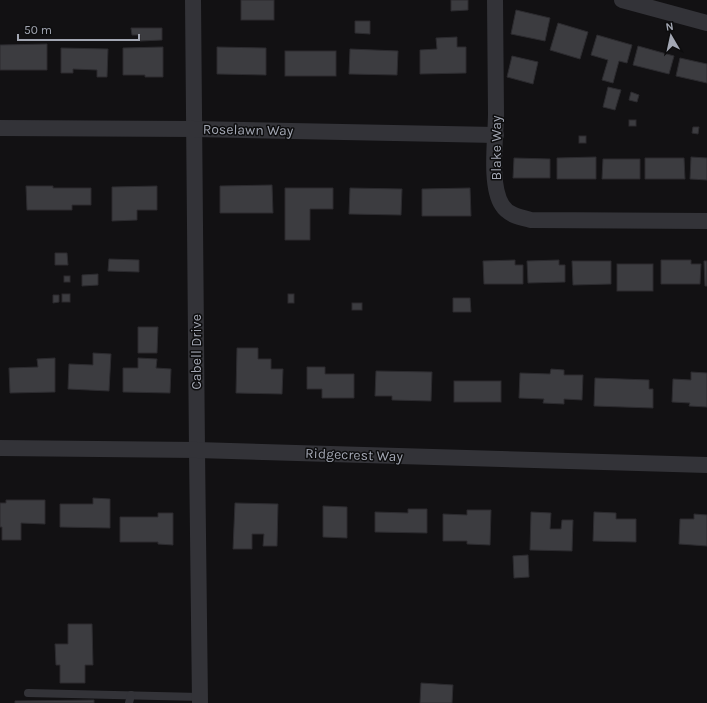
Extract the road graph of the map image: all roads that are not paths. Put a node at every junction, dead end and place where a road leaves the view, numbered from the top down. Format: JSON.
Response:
{"nodes":[{"id":1,"x":193,"y":0,"type":"edge"},
{"id":2,"x":494,"y":0,"type":"edge"},
{"id":3,"x":622,"y":0,"type":"edge"},
{"id":4,"x":707,"y":23,"type":"edge"},
{"id":5,"x":0,"y":128,"type":"edge"},
{"id":6,"x":194,"y":129,"type":"junction"},
{"id":7,"x":496,"y":135,"type":"junction"},
{"id":8,"x":707,"y":221,"type":"edge"},
{"id":9,"x":0,"y":448,"type":"edge"},
{"id":10,"x":197,"y":450,"type":"junction"},
{"id":11,"x":707,"y":465,"type":"edge"},
{"id":12,"x":28,"y":693,"type":"dead end"},
{"id":13,"x":130,"y":699,"type":"edge"},
{"id":14,"x":200,"y":700,"type":"edge"}],
"edges":[{"from":1,"to":6,"type":"street","name":"Cabell Drive"},
{"from":2,"to":7,"type":"street","name":"Blake Way"},
{"from":3,"to":4,"type":"street"},
{"from":5,"to":6,"type":"street","name":"Roselawn Way"},
{"from":6,"to":7,"type":"street","name":"Roselawn Way"},
{"from":6,"to":10,"type":"street","name":"Cabell Drive"},
{"from":7,"to":8,"type":"street","name":"Blake Way"},
{"from":9,"to":10,"type":"street","name":"Ridgecrest Way"},
{"from":10,"to":11,"type":"street","name":"Ridgecrest Way"},
{"from":10,"to":14,"type":"street","name":"Cabell Drive"},
{"from":12,"to":13,"type":"lane"},
{"from":13,"to":14,"type":"lane"}]}
